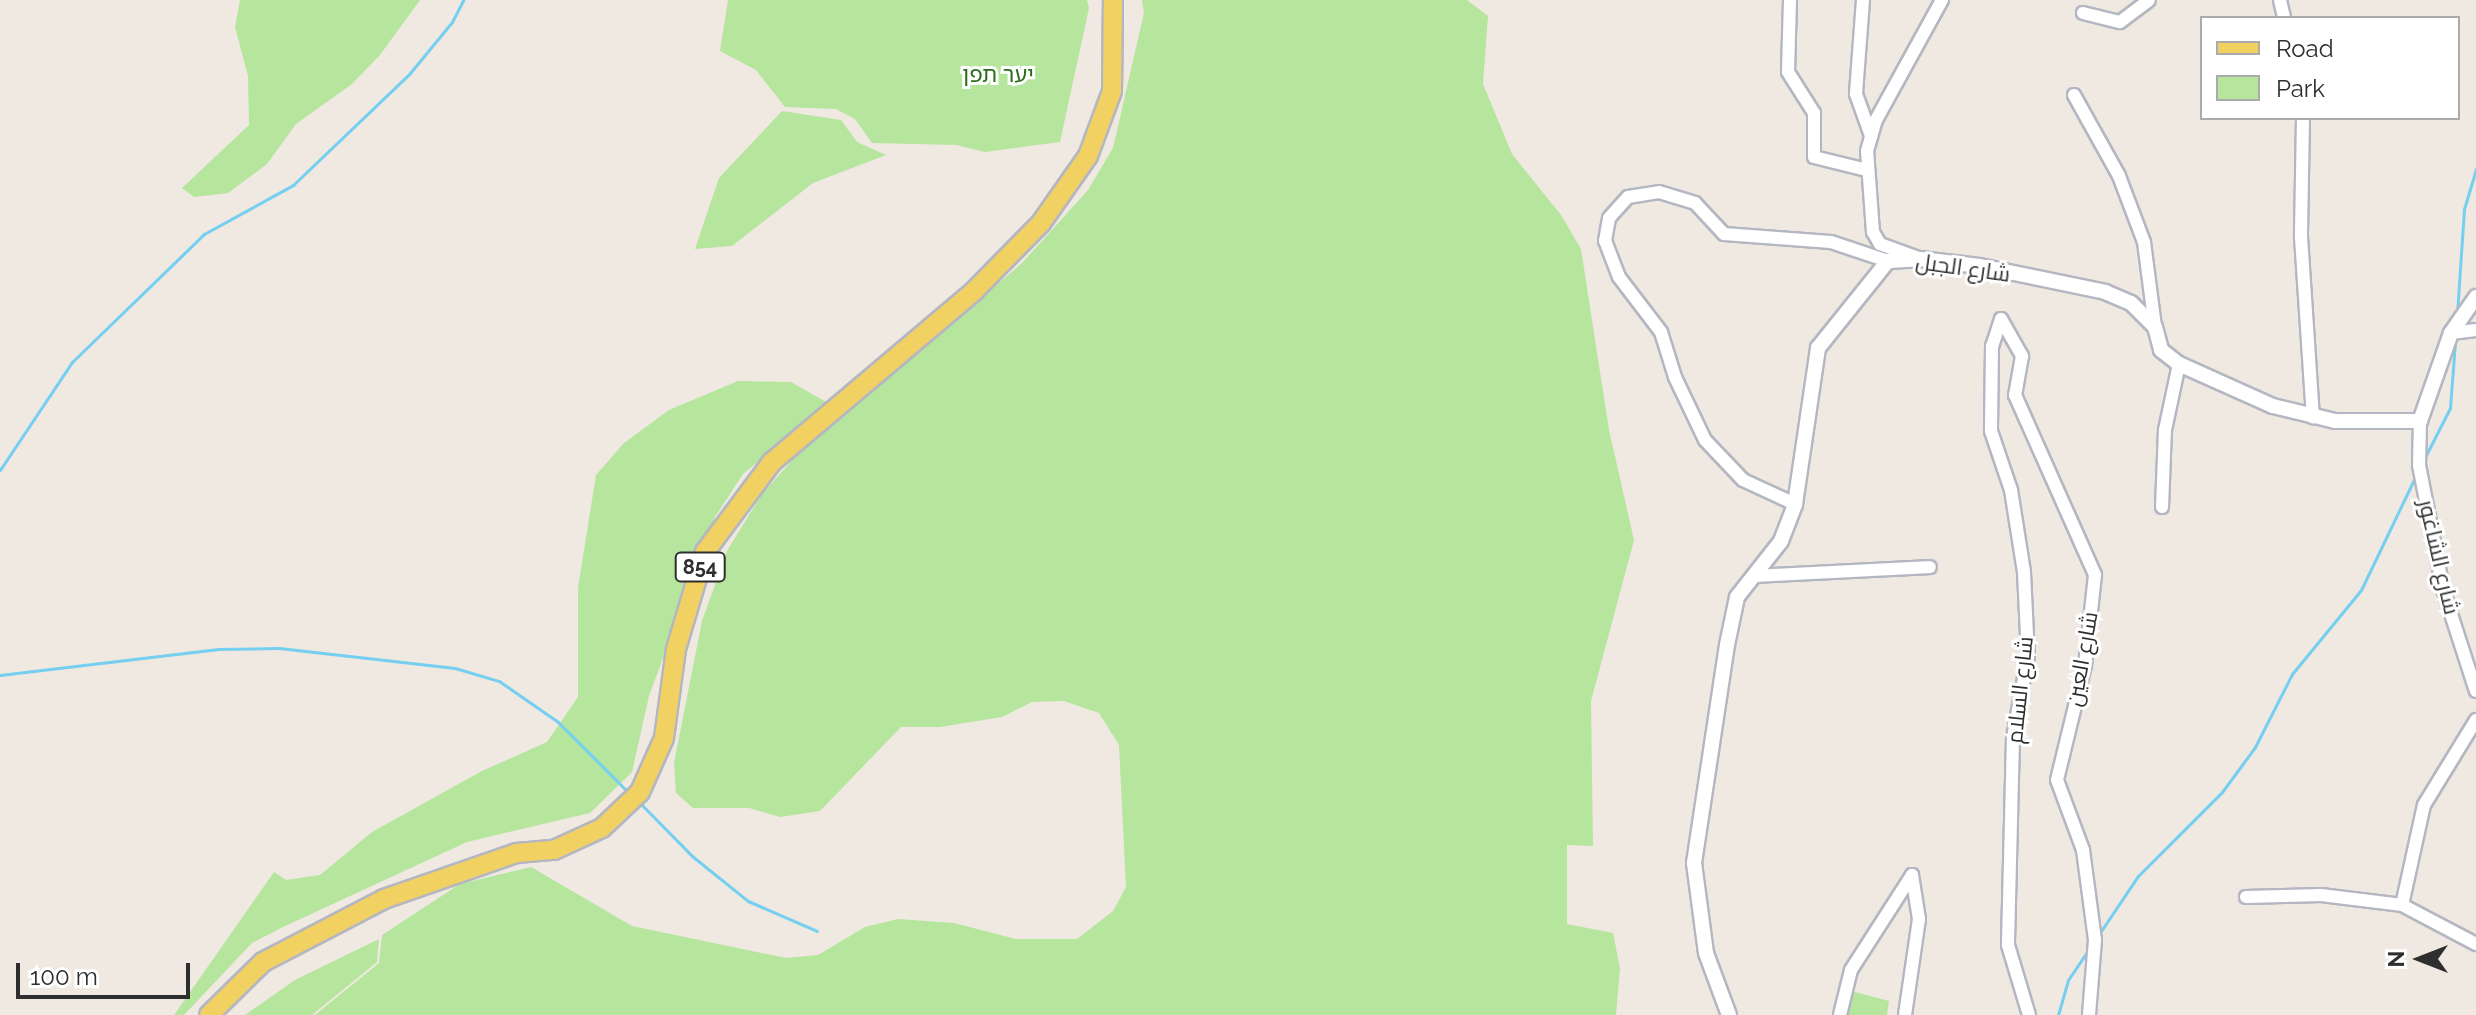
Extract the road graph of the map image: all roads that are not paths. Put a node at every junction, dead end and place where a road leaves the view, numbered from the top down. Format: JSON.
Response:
{"nodes":[{"id":1,"x":1113,"y":0,"type":"edge"},
{"id":2,"x":1790,"y":0,"type":"edge"},
{"id":3,"x":1863,"y":0,"type":"edge"},
{"id":4,"x":1942,"y":0,"type":"edge"},
{"id":5,"x":2149,"y":0,"type":"edge"},
{"id":6,"x":2083,"y":13,"type":"dead end"},
{"id":7,"x":2074,"y":95,"type":"dead end"},
{"id":8,"x":2303,"y":120,"type":"edge"},
{"id":9,"x":1871,"y":136,"type":"junction"},
{"id":10,"x":1867,"y":170,"type":"junction"},
{"id":11,"x":1921,"y":259,"type":"junction"},
{"id":12,"x":1888,"y":261,"type":"junction"},
{"id":13,"x":2476,"y":297,"type":"edge"},
{"id":14,"x":2001,"y":319,"type":"joint"},
{"id":15,"x":2155,"y":327,"type":"junction"},
{"id":16,"x":2476,"y":330,"type":"edge"},
{"id":17,"x":2451,"y":333,"type":"junction"},
{"id":18,"x":2179,"y":364,"type":"junction"},
{"id":19,"x":2313,"y":418,"type":"junction"},
{"id":20,"x":2420,"y":421,"type":"junction"},
{"id":21,"x":1795,"y":504,"type":"junction"},
{"id":22,"x":2162,"y":507,"type":"dead end"},
{"id":23,"x":1930,"y":567,"type":"dead end"},
{"id":24,"x":1755,"y":576,"type":"junction"},
{"id":25,"x":2476,"y":691,"type":"edge"},
{"id":26,"x":2476,"y":720,"type":"edge"},
{"id":27,"x":2246,"y":897,"type":"dead end"},
{"id":28,"x":2402,"y":905,"type":"junction"},
{"id":29,"x":2476,"y":944,"type":"edge"},
{"id":30,"x":209,"y":1015,"type":"edge"},
{"id":31,"x":1729,"y":1015,"type":"edge"},
{"id":32,"x":1840,"y":1015,"type":"edge"},
{"id":33,"x":1905,"y":1015,"type":"edge"},
{"id":34,"x":2029,"y":1015,"type":"edge"},
{"id":35,"x":2089,"y":1015,"type":"edge"}],
"edges":[{"from":1,"to":30,"type":"main road","number":"854"},
{"from":2,"to":10,"type":"street"},
{"from":3,"to":9,"type":"street"},
{"from":4,"to":9,"type":"street"},
{"from":5,"to":6,"type":"street"},
{"from":7,"to":15,"type":"street"},
{"from":8,"to":19,"type":"street"},
{"from":9,"to":10,"type":"street"},
{"from":10,"to":11,"type":"street"},
{"from":11,"to":12,"type":"street","name":"شارع الجبل"},
{"from":11,"to":15,"type":"street","name":"شارع الجبل"},
{"from":12,"to":21,"type":"street","name":"شارع الجبل"},
{"from":12,"to":21,"type":"street"},
{"from":13,"to":17,"type":"street"},
{"from":14,"to":34,"type":"street","name":"شارع السلام"},
{"from":14,"to":35,"type":"street","name":"شارع العين"},
{"from":15,"to":18,"type":"street","name":"شارع الجبل"},
{"from":16,"to":17,"type":"street"},
{"from":17,"to":20,"type":"street"},
{"from":18,"to":19,"type":"street","name":"شارع الجبل"},
{"from":18,"to":22,"type":"street"},
{"from":19,"to":20,"type":"street","name":"شارع الجبل"},
{"from":20,"to":25,"type":"street","name":"شارع الشاغور"},
{"from":21,"to":24,"type":"street","name":"شارع الجبل"},
{"from":23,"to":24,"type":"street"},
{"from":24,"to":31,"type":"street","name":"شارع الجبل"},
{"from":26,"to":28,"type":"street"},
{"from":27,"to":28,"type":"street"},
{"from":28,"to":29,"type":"street"},
{"from":32,"to":33,"type":"street"}]}
